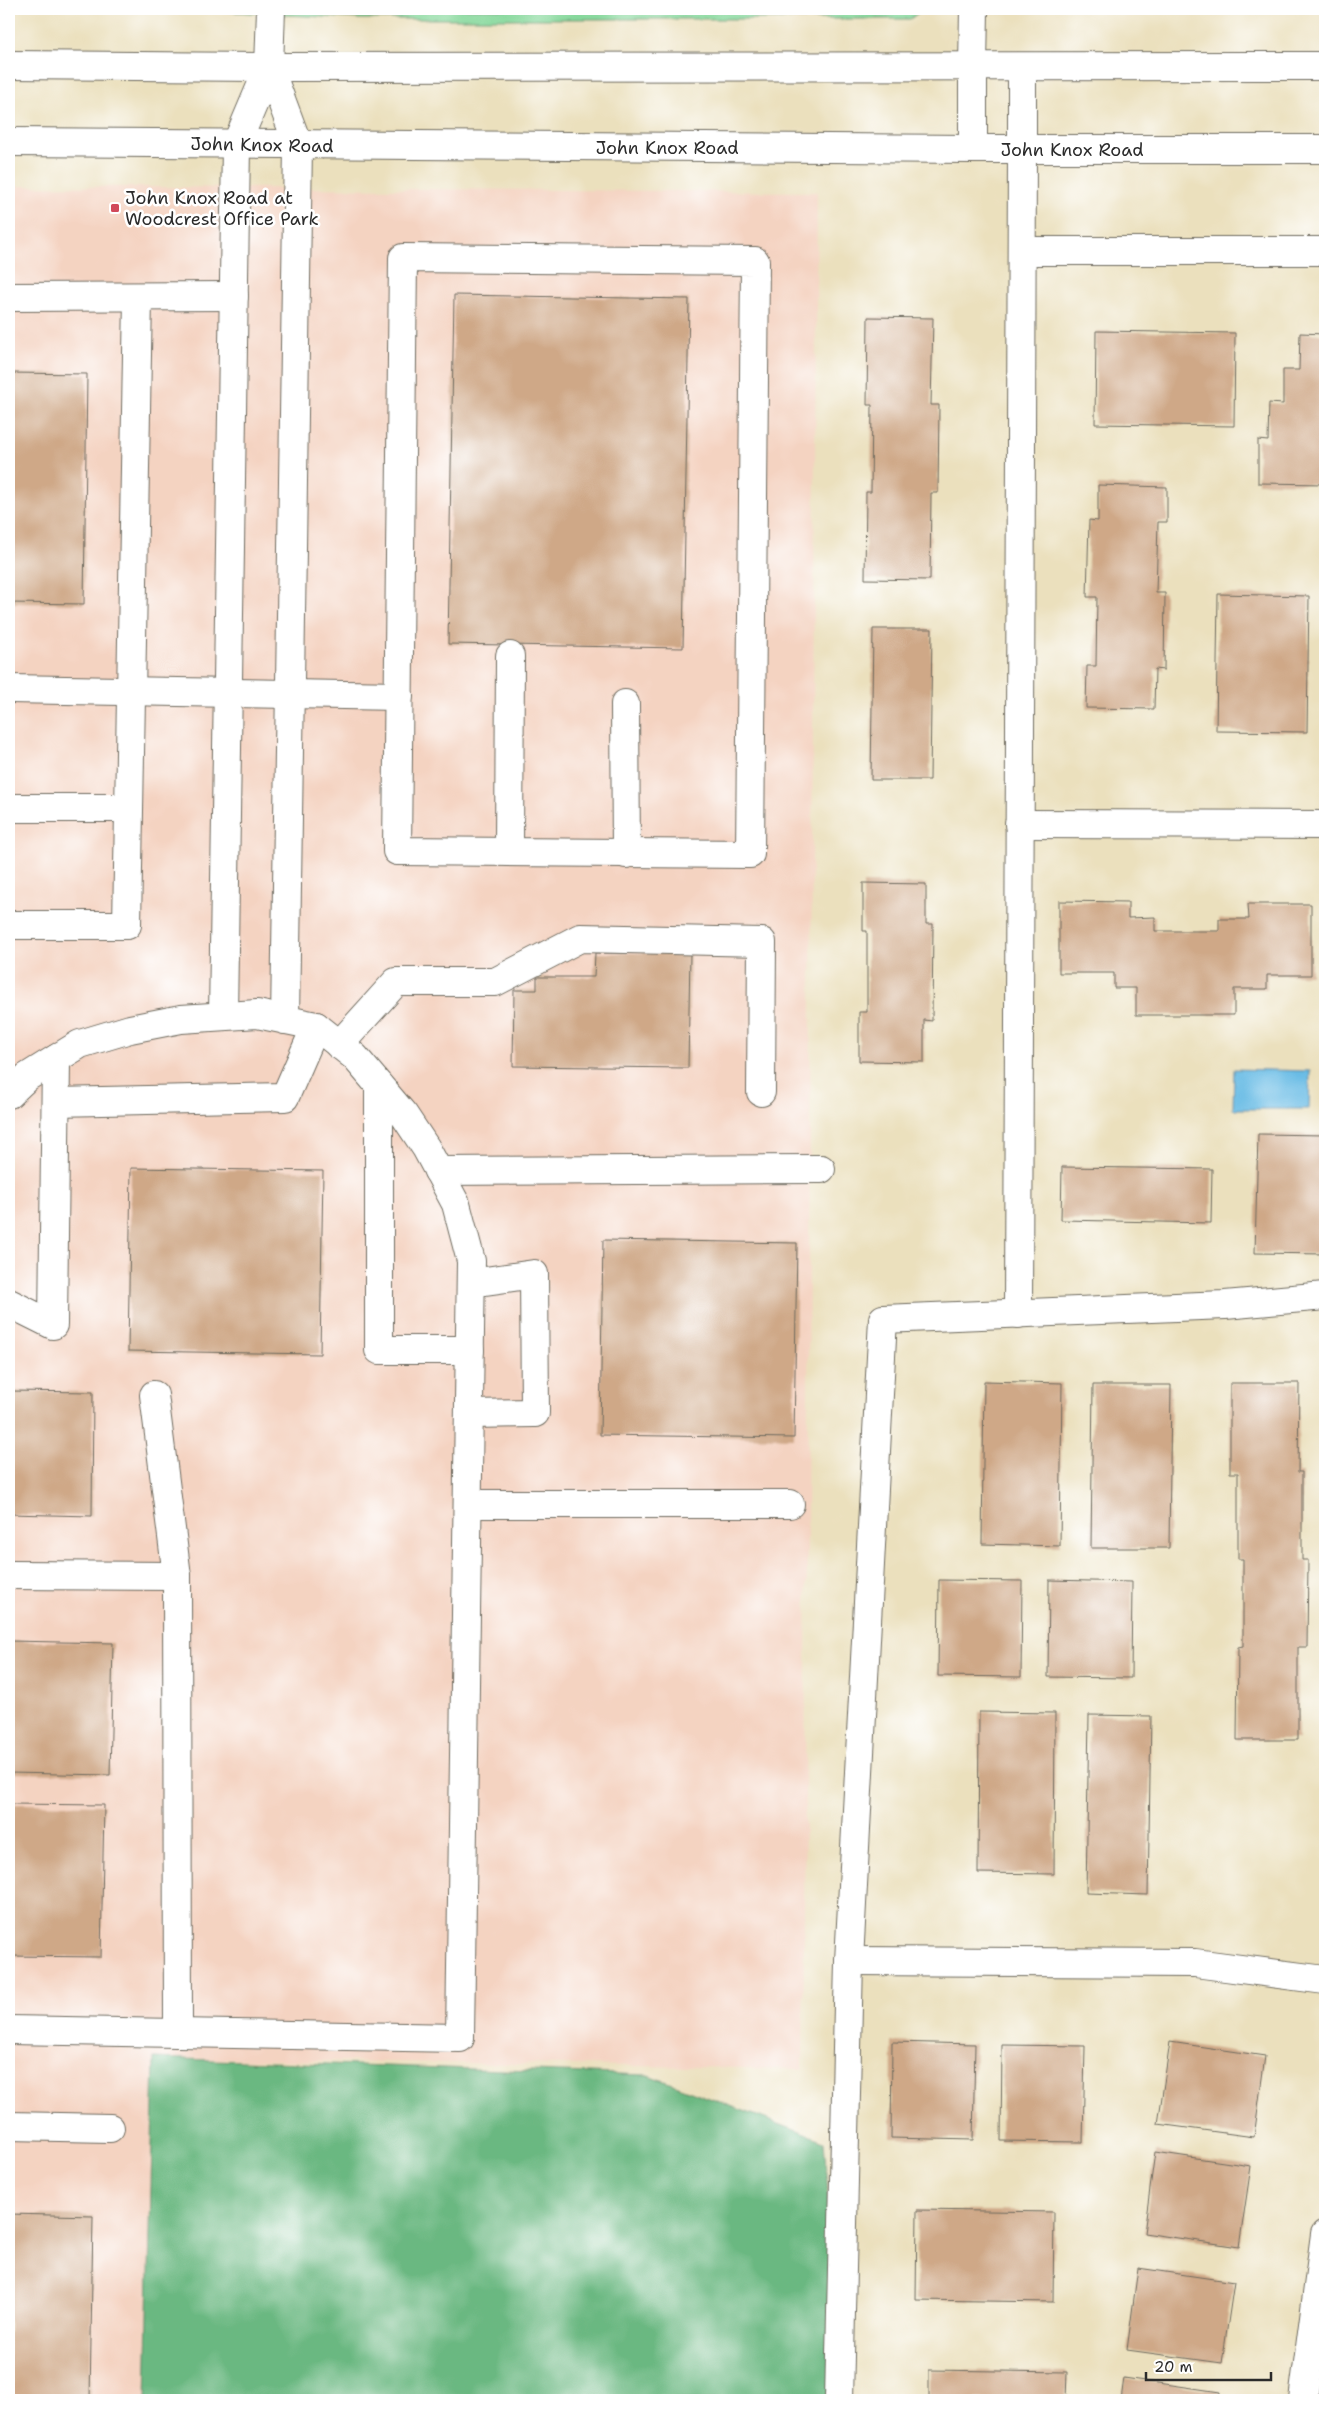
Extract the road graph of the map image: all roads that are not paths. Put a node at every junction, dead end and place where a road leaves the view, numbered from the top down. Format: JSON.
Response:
{"nodes":[{"id":1,"x":271,"y":9,"type":"edge"},
{"id":2,"x":974,"y":9,"type":"edge"},
{"id":3,"x":9,"y":65,"type":"edge"},
{"id":4,"x":973,"y":66,"type":"junction"},
{"id":5,"x":1325,"y":66,"type":"edge"},
{"id":6,"x":269,"y":67,"type":"junction"},
{"id":7,"x":1022,"y":67,"type":"junction"},
{"id":8,"x":9,"y":142,"type":"edge"},
{"id":9,"x":236,"y":145,"type":"junction"},
{"id":10,"x":298,"y":145,"type":"junction"},
{"id":11,"x":972,"y":149,"type":"junction"},
{"id":12,"x":1325,"y":149,"type":"edge"},
{"id":13,"x":1022,"y":150,"type":"junction"},
{"id":14,"x":1022,"y":251,"type":"junction"},
{"id":15,"x":1325,"y":251,"type":"edge"},
{"id":16,"x":138,"y":296,"type":"junction"},
{"id":17,"x":234,"y":296,"type":"junction"},
{"id":18,"x":9,"y":297,"type":"edge"},
{"id":19,"x":510,"y":656,"type":"dead end"},
{"id":20,"x":9,"y":689,"type":"edge"},
{"id":21,"x":130,"y":691,"type":"junction"},
{"id":22,"x":228,"y":693,"type":"junction"},
{"id":23,"x":290,"y":694,"type":"junction"},
{"id":24,"x":399,"y":696,"type":"junction"},
{"id":25,"x":625,"y":704,"type":"dead end"},
{"id":26,"x":9,"y":808,"type":"edge"},
{"id":27,"x":128,"y":808,"type":"junction"},
{"id":28,"x":1019,"y":824,"type":"junction"},
{"id":29,"x":1325,"y":825,"type":"edge"},
{"id":30,"x":509,"y":852,"type":"junction"},
{"id":31,"x":626,"y":854,"type":"junction"},
{"id":32,"x":9,"y":925,"type":"edge"},
{"id":33,"x":223,"y":1016,"type":"junction"},
{"id":34,"x":285,"y":1020,"type":"junction"},
{"id":35,"x":316,"y":1026,"type":"junction"},
{"id":36,"x":339,"y":1046,"type":"junction"},
{"id":37,"x":56,"y":1059,"type":"junction"},
{"id":38,"x":379,"y":1086,"type":"junction"},
{"id":39,"x":761,"y":1092,"type":"dead end"},
{"id":40,"x":9,"y":1094,"type":"edge"},
{"id":41,"x":56,"y":1102,"type":"junction"},
{"id":42,"x":821,"y":1169,"type":"dead end"},
{"id":43,"x":438,"y":1171,"type":"junction"},
{"id":44,"x":471,"y":1283,"type":"junction"},
{"id":45,"x":1325,"y":1296,"type":"edge"},
{"id":46,"x":9,"y":1303,"type":"edge"},
{"id":47,"x":1018,"y":1314,"type":"junction"},
{"id":48,"x":470,"y":1350,"type":"junction"},
{"id":49,"x":154,"y":1395,"type":"dead end"},
{"id":50,"x":469,"y":1414,"type":"junction"},
{"id":51,"x":468,"y":1504,"type":"junction"},
{"id":52,"x":790,"y":1504,"type":"dead end"},
{"id":53,"x":9,"y":1575,"type":"edge"},
{"id":54,"x":177,"y":1576,"type":"junction"},
{"id":55,"x":849,"y":1961,"type":"junction"},
{"id":56,"x":1325,"y":1980,"type":"edge"},
{"id":57,"x":9,"y":2030,"type":"edge"},
{"id":58,"x":178,"y":2033,"type":"junction"},
{"id":59,"x":9,"y":2126,"type":"edge"},
{"id":60,"x":110,"y":2128,"type":"dead end"},
{"id":61,"x":1325,"y":2234,"type":"edge"},
{"id":62,"x":839,"y":2400,"type":"edge"},
{"id":63,"x":1303,"y":2400,"type":"edge"}],
"edges":[{"from":1,"to":6,"type":"main road"},
{"from":2,"to":4,"type":"main road"},
{"from":3,"to":6,"type":"main road"},
{"from":4,"to":6,"type":"main road"},
{"from":4,"to":7,"type":"main road"},
{"from":4,"to":11,"type":"main road"},
{"from":5,"to":7,"type":"main road"},
{"from":6,"to":9,"type":"main road"},
{"from":6,"to":10,"type":"main road"},
{"from":7,"to":13,"type":"main road"},
{"from":8,"to":9,"type":"main road","name":"John Knox Road"},
{"from":9,"to":10,"type":"main road","name":"John Knox Road"},
{"from":9,"to":17,"type":"main road"},
{"from":10,"to":11,"type":"main road","name":"John Knox Road"},
{"from":10,"to":23,"type":"main road"},
{"from":11,"to":13,"type":"main road","name":"John Knox Road"},
{"from":12,"to":13,"type":"main road","name":"John Knox Road"},
{"from":13,"to":14,"type":"main road"},
{"from":14,"to":15,"type":"main road"},
{"from":14,"to":28,"type":"main road"},
{"from":16,"to":17,"type":"main road"},
{"from":16,"to":18,"type":"main road"},
{"from":16,"to":21,"type":"main road"},
{"from":17,"to":22,"type":"main road"},
{"from":19,"to":30,"type":"main road"},
{"from":20,"to":21,"type":"main road"},
{"from":21,"to":22,"type":"main road"},
{"from":21,"to":27,"type":"main road"},
{"from":22,"to":23,"type":"main road"},
{"from":22,"to":33,"type":"main road"},
{"from":23,"to":24,"type":"main road"},
{"from":23,"to":34,"type":"main road"},
{"from":24,"to":30,"type":"main road"},
{"from":24,"to":31,"type":"main road"},
{"from":25,"to":31,"type":"main road"},
{"from":26,"to":27,"type":"main road"},
{"from":27,"to":32,"type":"main road"},
{"from":28,"to":29,"type":"main road"},
{"from":28,"to":47,"type":"main road"},
{"from":30,"to":31,"type":"main road"},
{"from":33,"to":34,"type":"main road"},
{"from":33,"to":37,"type":"main road"},
{"from":34,"to":35,"type":"main road"},
{"from":35,"to":36,"type":"main road"},
{"from":35,"to":41,"type":"main road"},
{"from":36,"to":38,"type":"main road"},
{"from":36,"to":39,"type":"main road"},
{"from":37,"to":40,"type":"main road"},
{"from":37,"to":41,"type":"main road"},
{"from":38,"to":43,"type":"main road"},
{"from":38,"to":48,"type":"main road"},
{"from":41,"to":46,"type":"main road"},
{"from":42,"to":43,"type":"main road"},
{"from":43,"to":44,"type":"main road"},
{"from":44,"to":48,"type":"main road"},
{"from":44,"to":50,"type":"main road"},
{"from":45,"to":47,"type":"main road"},
{"from":47,"to":55,"type":"main road"},
{"from":48,"to":50,"type":"main road"},
{"from":49,"to":54,"type":"main road"},
{"from":50,"to":51,"type":"main road"},
{"from":51,"to":52,"type":"main road"},
{"from":51,"to":58,"type":"main road"},
{"from":53,"to":54,"type":"main road"},
{"from":54,"to":58,"type":"main road"},
{"from":55,"to":56,"type":"main road"},
{"from":55,"to":62,"type":"main road"},
{"from":57,"to":58,"type":"main road"},
{"from":59,"to":60,"type":"main road"},
{"from":61,"to":63,"type":"main road"}]}
